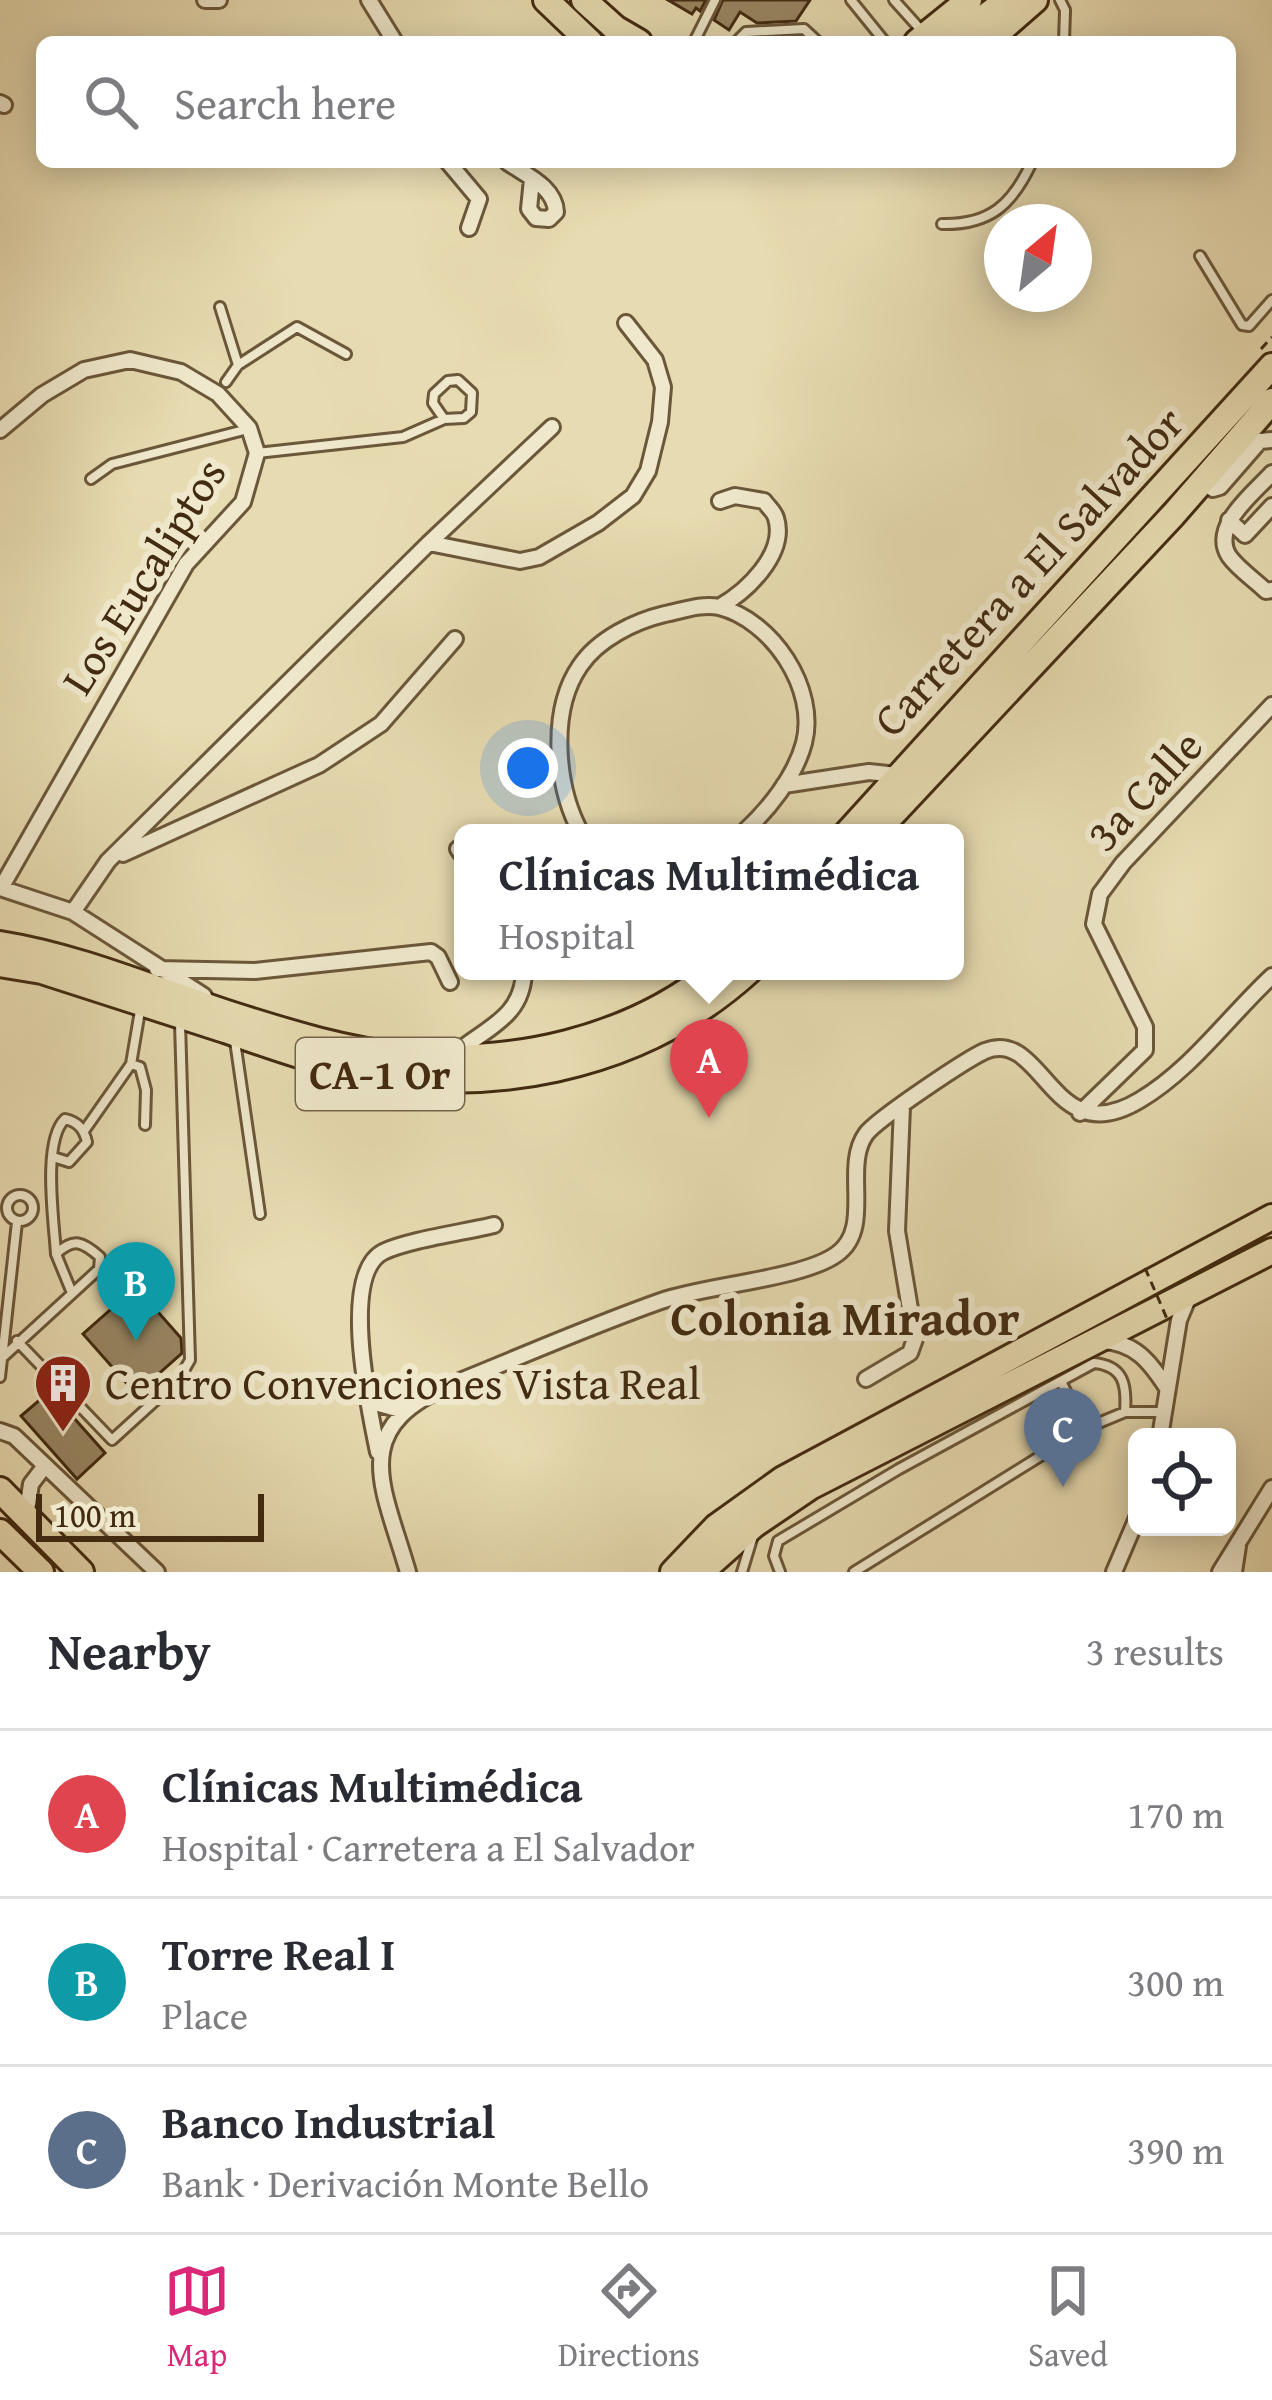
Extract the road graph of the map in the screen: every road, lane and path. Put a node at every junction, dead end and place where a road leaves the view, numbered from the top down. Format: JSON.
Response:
{"nodes":[{"id":1,"x":205,"y":0,"type":"edge"},
{"id":2,"x":219,"y":0,"type":"edge"},
{"id":3,"x":369,"y":0,"type":"edge"},
{"id":4,"x":545,"y":0,"type":"edge"},
{"id":5,"x":584,"y":0,"type":"edge"},
{"id":6,"x":715,"y":0,"type":"edge"},
{"id":7,"x":851,"y":0,"type":"edge"},
{"id":8,"x":894,"y":0,"type":"edge"},
{"id":9,"x":969,"y":0,"type":"edge"},
{"id":10,"x":991,"y":0,"type":"edge"},
{"id":11,"x":1007,"y":0,"type":"edge"},
{"id":12,"x":1035,"y":0,"type":"edge"},
{"id":13,"x":1060,"y":0,"type":"edge"},
{"id":14,"x":390,"y":36,"type":"edge"},
{"id":15,"x":584,"y":36,"type":"edge"},
{"id":16,"x":629,"y":36,"type":"edge"},
{"id":17,"x":697,"y":36,"type":"edge"},
{"id":18,"x":742,"y":36,"type":"edge"},
{"id":19,"x":812,"y":36,"type":"edge"},
{"id":20,"x":880,"y":36,"type":"edge"},
{"id":21,"x":920,"y":36,"type":"edge"},
{"id":22,"x":926,"y":36,"type":"edge"},
{"id":23,"x":971,"y":36,"type":"edge"},
{"id":24,"x":972,"y":36,"type":"edge"},
{"id":25,"x":974,"y":36,"type":"edge"},
{"id":26,"x":1064,"y":36,"type":"edge"},
{"id":27,"x":453,"y":168,"type":"edge"},
{"id":28,"x":516,"y":168,"type":"edge"},
{"id":29,"x":1029,"y":168,"type":"edge"},
{"id":30,"x":532,"y":179,"type":"dead end"},
{"id":31,"x":942,"y":224,"type":"dead end"},
{"id":32,"x":470,"y":228,"type":"dead end"},
{"id":33,"x":1200,"y":256,"type":"dead end"},
{"id":34,"x":1272,"y":300,"type":"edge"},
{"id":35,"x":220,"y":308,"type":"dead end"},
{"id":36,"x":626,"y":323,"type":"dead end"},
{"id":37,"x":346,"y":354,"type":"dead end"},
{"id":38,"x":238,"y":365,"type":"junction"},
{"id":39,"x":1272,"y":366,"type":"edge"},
{"id":40,"x":222,"y":388,"type":"junction"},
{"id":41,"x":1272,"y":401,"type":"edge"},
{"id":42,"x":444,"y":418,"type":"junction"},
{"id":43,"x":249,"y":428,"type":"junction"},
{"id":44,"x":553,"y":428,"type":"dead end"},
{"id":45,"x":0,"y":430,"type":"edge"},
{"id":46,"x":1263,"y":435,"type":"edge"},
{"id":47,"x":257,"y":453,"type":"junction"},
{"id":48,"x":1272,"y":473,"type":"edge"},
{"id":49,"x":91,"y":479,"type":"dead end"},
{"id":50,"x":720,"y":501,"type":"dead end"},
{"id":51,"x":1272,"y":506,"type":"edge"},
{"id":52,"x":1229,"y":520,"type":"junction"},
{"id":53,"x":429,"y":543,"type":"junction"},
{"id":54,"x":1272,"y":590,"type":"edge"},
{"id":55,"x":719,"y":608,"type":"junction"},
{"id":56,"x":455,"y":639,"type":"dead end"},
{"id":57,"x":1272,"y":705,"type":"edge"},
{"id":58,"x":897,"y":775,"type":"junction"},
{"id":59,"x":784,"y":784,"type":"junction"},
{"id":60,"x":576,"y":824,"type":"edge"},
{"id":61,"x":750,"y":824,"type":"edge"},
{"id":62,"x":855,"y":824,"type":"edge"},
{"id":63,"x":883,"y":824,"type":"edge"},
{"id":64,"x":108,"y":861,"type":"junction"},
{"id":65,"x":1,"y":888,"type":"edge"},
{"id":66,"x":73,"y":912,"type":"junction"},
{"id":67,"x":0,"y":944,"type":"edge"},
{"id":68,"x":0,"y":964,"type":"edge"},
{"id":69,"x":157,"y":968,"type":"junction"},
{"id":70,"x":1272,"y":976,"type":"edge"},
{"id":71,"x":523,"y":980,"type":"edge"},
{"id":72,"x":700,"y":980,"type":"edge"},
{"id":73,"x":738,"y":980,"type":"edge"},
{"id":74,"x":450,"y":982,"type":"dead end"},
{"id":75,"x":141,"y":1004,"type":"junction"},
{"id":76,"x":180,"y":1016,"type":"junction"},
{"id":77,"x":236,"y":1025,"type":"junction"},
{"id":78,"x":488,"y":1045,"type":"junction"},
{"id":79,"x":131,"y":1064,"type":"junction"},
{"id":80,"x":902,"y":1107,"type":"junction"},
{"id":81,"x":1080,"y":1113,"type":"junction"},
{"id":82,"x":145,"y":1125,"type":"dead end"},
{"id":83,"x":84,"y":1131,"type":"junction"},
{"id":84,"x":53,"y":1157,"type":"junction"},
{"id":85,"x":260,"y":1214,"type":"dead end"},
{"id":86,"x":1272,"y":1216,"type":"edge"},
{"id":87,"x":17,"y":1222,"type":"dead end"},
{"id":88,"x":494,"y":1225,"type":"dead end"},
{"id":89,"x":1272,"y":1251,"type":"edge"},
{"id":90,"x":56,"y":1254,"type":"junction"},
{"id":91,"x":1144,"y":1268,"type":"dead end"},
{"id":92,"x":1191,"y":1289,"type":"junction"},
{"id":93,"x":72,"y":1293,"type":"junction"},
{"id":94,"x":1168,"y":1322,"type":"dead end"},
{"id":95,"x":1091,"y":1340,"type":"junction"},
{"id":96,"x":17,"y":1341,"type":"junction"},
{"id":97,"x":3,"y":1358,"type":"junction"},
{"id":98,"x":0,"y":1377,"type":"edge"},
{"id":99,"x":866,"y":1379,"type":"dead end"},
{"id":100,"x":1061,"y":1381,"type":"junction"},
{"id":101,"x":1167,"y":1388,"type":"junction"},
{"id":102,"x":368,"y":1401,"type":"junction"},
{"id":103,"x":404,"y":1411,"type":"junction"},
{"id":104,"x":1125,"y":1412,"type":"junction"},
{"id":105,"x":1163,"y":1412,"type":"junction"},
{"id":106,"x":1161,"y":1428,"type":"edge"},
{"id":107,"x":1084,"y":1429,"type":"junction"},
{"id":108,"x":0,"y":1431,"type":"edge"},
{"id":109,"x":379,"y":1457,"type":"junction"},
{"id":110,"x":44,"y":1466,"type":"junction"},
{"id":111,"x":1272,"y":1488,"type":"edge"},
{"id":112,"x":0,"y":1490,"type":"edge"},
{"id":113,"x":26,"y":1517,"type":"junction"},
{"id":114,"x":754,"y":1525,"type":"junction"},
{"id":115,"x":0,"y":1532,"type":"edge"},
{"id":116,"x":1129,"y":1536,"type":"edge"},
{"id":117,"x":1238,"y":1541,"type":"junction"},
{"id":118,"x":40,"y":1572,"type":"edge"},
{"id":119,"x":80,"y":1572,"type":"edge"},
{"id":120,"x":157,"y":1572,"type":"edge"},
{"id":121,"x":408,"y":1572,"type":"edge"},
{"id":122,"x":673,"y":1572,"type":"edge"},
{"id":123,"x":701,"y":1572,"type":"edge"},
{"id":124,"x":742,"y":1572,"type":"edge"},
{"id":125,"x":780,"y":1572,"type":"edge"},
{"id":126,"x":854,"y":1572,"type":"edge"},
{"id":127,"x":1114,"y":1572,"type":"edge"},
{"id":128,"x":1220,"y":1572,"type":"edge"},
{"id":129,"x":1234,"y":1572,"type":"edge"}],
"edges":[{"from":1,"to":2,"type":"street"},
{"from":3,"to":14,"type":"street"},
{"from":4,"to":15,"type":"highway"},
{"from":5,"to":16,"type":"highway"},
{"from":6,"to":17,"type":"lane"},
{"from":7,"to":20,"type":"lane"},
{"from":8,"to":21,"type":"lane"},
{"from":9,"to":22,"type":"highway"},
{"from":10,"to":23,"type":"highway"},
{"from":11,"to":24,"type":"highway"},
{"from":12,"to":25,"type":"highway"},
{"from":13,"to":26,"type":"lane"},
{"from":18,"to":19,"type":"lane"},
{"from":27,"to":32,"type":"street"},
{"from":28,"to":30,"type":"street"},
{"from":29,"to":31,"type":"lane"},
{"from":33,"to":34,"type":"lane"},
{"from":35,"to":38,"type":"lane"},
{"from":36,"to":53,"type":"street"},
{"from":37,"to":38,"type":"lane"},
{"from":38,"to":40,"type":"lane"},
{"from":39,"to":58,"type":"highway","name":"Carretera a El Salvador"},
{"from":40,"to":43,"type":"street","name":"Los Eucaliptos"},
{"from":40,"to":45,"type":"street","name":"Los Eucaliptos"},
{"from":41,"to":46,"type":"highway","name":"Carretera a El Salvador"},
{"from":42,"to":42,"type":"lane"},
{"from":42,"to":47,"type":"lane"},
{"from":43,"to":47,"type":"street","name":"Los Eucaliptos"},
{"from":43,"to":49,"type":"lane"},
{"from":44,"to":53,"type":"street"},
{"from":46,"to":63,"type":"highway","name":"Carretera a El Salvador"},
{"from":47,"to":65,"type":"street","name":"Los Eucaliptos"},
{"from":48,"to":52,"type":"street"},
{"from":50,"to":55,"type":"street"},
{"from":51,"to":52,"type":"street"},
{"from":52,"to":54,"type":"street"},
{"from":53,"to":64,"type":"street"},
{"from":55,"to":59,"type":"street"},
{"from":55,"to":60,"type":"street"},
{"from":56,"to":64,"type":"street"},
{"from":57,"to":81,"type":"street","name":"3a Calle"},
{"from":58,"to":59,"type":"street"},
{"from":58,"to":62,"type":"highway","name":"Carretera a El Salvador"},
{"from":59,"to":61,"type":"street"},
{"from":64,"to":66,"type":"street"},
{"from":65,"to":66,"type":"street"},
{"from":66,"to":69,"type":"street"},
{"from":67,"to":77,"type":"highway","number":"CA-1 Or"},
{"from":68,"to":75,"type":"highway","number":"CA-1 Or"},
{"from":69,"to":74,"type":"street"},
{"from":69,"to":77,"type":"street"},
{"from":70,"to":81,"type":"street"},
{"from":71,"to":78,"type":"street"},
{"from":72,"to":78,"type":"highway","number":"CA-1 Or"},
{"from":73,"to":77,"type":"highway","number":"CA-1 Or"},
{"from":75,"to":76,"type":"highway","number":"CA-1 Or"},
{"from":75,"to":79,"type":"lane"},
{"from":76,"to":77,"type":"highway","number":"CA-1 Or"},
{"from":76,"to":96,"type":"lane"},
{"from":77,"to":78,"type":"highway","number":"CA-1 Or"},
{"from":77,"to":85,"type":"lane"},
{"from":79,"to":82,"type":"lane"},
{"from":79,"to":83,"type":"lane"},
{"from":80,"to":81,"type":"street"},
{"from":80,"to":99,"type":"street"},
{"from":80,"to":103,"type":"street"},
{"from":83,"to":84,"type":"lane"},
{"from":83,"to":84,"type":"lane"},
{"from":84,"to":90,"type":"lane"},
{"from":86,"to":122,"type":"highway"},
{"from":87,"to":97,"type":"lane"},
{"from":88,"to":102,"type":"street"},
{"from":89,"to":92,"type":"highway"},
{"from":90,"to":93,"type":"lane"},
{"from":90,"to":93,"type":"lane"},
{"from":91,"to":94,"type":"path","bridge":true},
{"from":92,"to":95,"type":"highway"},
{"from":92,"to":101,"type":"street"},
{"from":93,"to":96,"type":"lane"},
{"from":95,"to":101,"type":"street"},
{"from":95,"to":114,"type":"highway"},
{"from":96,"to":97,"type":"lane"},
{"from":97,"to":98,"type":"lane"},
{"from":100,"to":104,"type":"lane"},
{"from":100,"to":107,"type":"lane"},
{"from":100,"to":125,"type":"lane"},
{"from":101,"to":105,"type":"street"},
{"from":102,"to":103,"type":"street"},
{"from":102,"to":109,"type":"street"},
{"from":103,"to":109,"type":"street"},
{"from":104,"to":105,"type":"lane"},
{"from":104,"to":107,"type":"lane"},
{"from":105,"to":106,"type":"street"},
{"from":107,"to":126,"type":"lane"},
{"from":108,"to":110,"type":"street"},
{"from":109,"to":121,"type":"street"},
{"from":110,"to":113,"type":"street"},
{"from":110,"to":120,"type":"street"},
{"from":111,"to":117,"type":"street"},
{"from":112,"to":113,"type":"highway"},
{"from":113,"to":119,"type":"highway"},
{"from":114,"to":123,"type":"highway"},
{"from":114,"to":124,"type":"lane"},
{"from":115,"to":118,"type":"highway"},
{"from":116,"to":127,"type":"street"},
{"from":117,"to":128,"type":"street"},
{"from":117,"to":129,"type":"street"}]}
